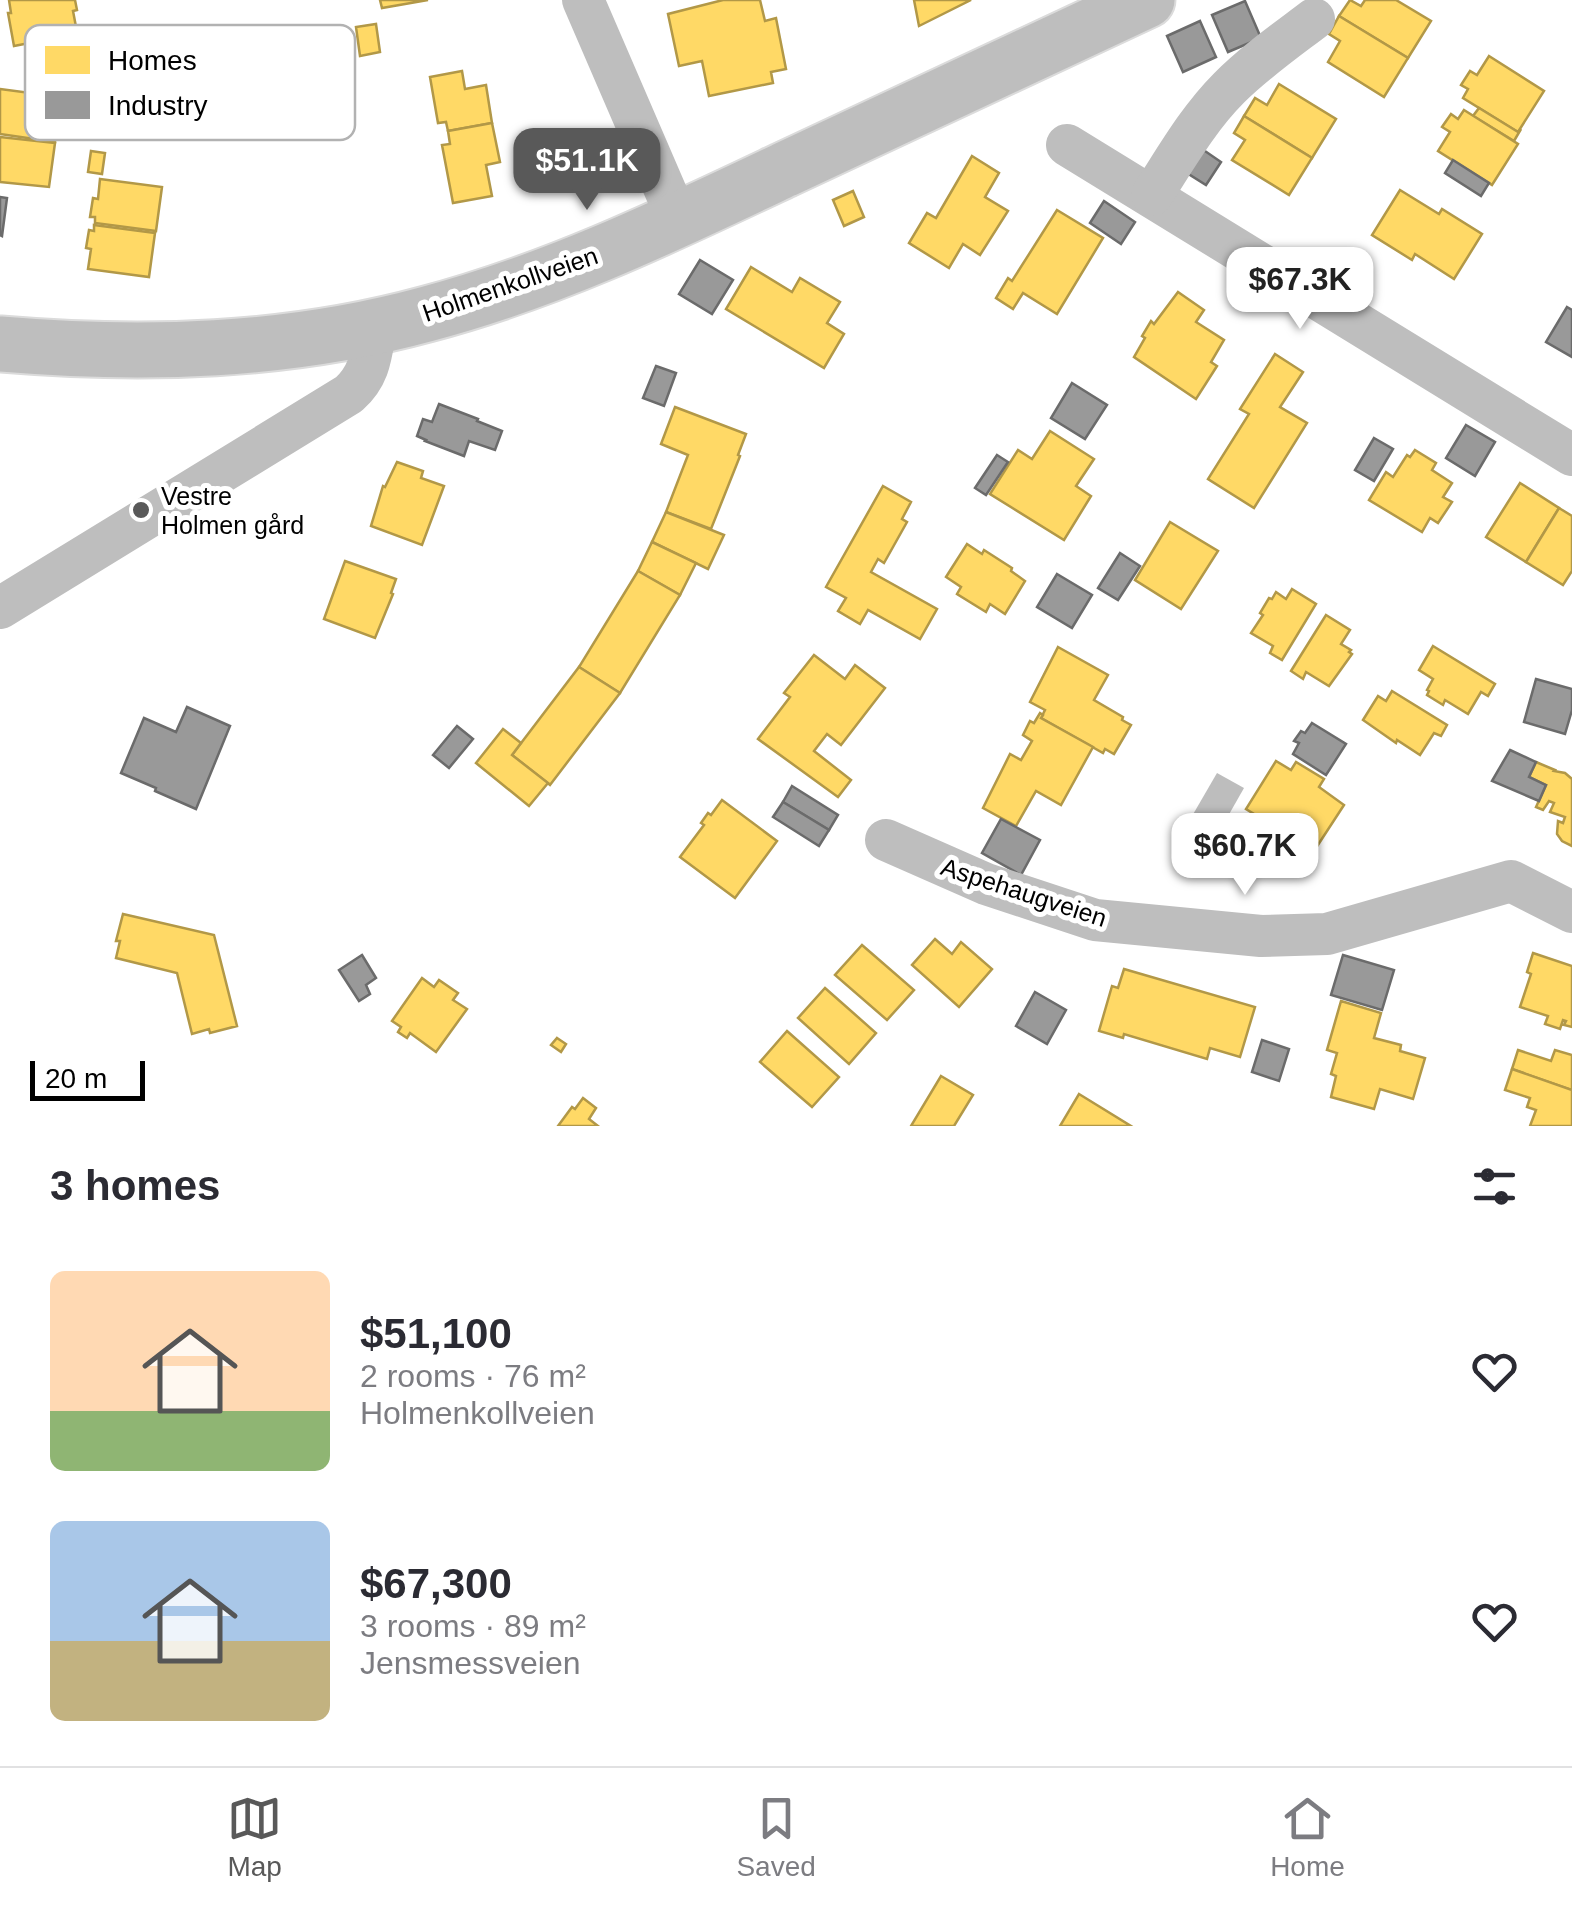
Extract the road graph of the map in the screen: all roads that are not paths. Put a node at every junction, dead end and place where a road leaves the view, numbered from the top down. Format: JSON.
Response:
{"nodes":[{"id":1,"x":583,"y":0,"type":"edge"},
{"id":2,"x":1147,"y":0,"type":"edge"},
{"id":3,"x":1314,"y":19,"type":"dead end"},
{"id":4,"x":1067,"y":144,"type":"dead end"},
{"id":5,"x":1152,"y":195,"type":"junction"},
{"id":6,"x":678,"y":220,"type":"junction"},
{"id":7,"x":376,"y":326,"type":"junction"},
{"id":8,"x":0,"y":344,"type":"edge"},
{"id":9,"x":1572,"y":454,"type":"edge"},
{"id":10,"x":0,"y":608,"type":"edge"},
{"id":11,"x":886,"y":840,"type":"dead end"},
{"id":12,"x":1572,"y":912,"type":"edge"}],
"edges":[{"from":1,"to":6,"type":"street"},
{"from":2,"to":6,"type":"main road","name":"Holmenkollveien"},
{"from":3,"to":5,"type":"street"},
{"from":4,"to":5,"type":"street"},
{"from":5,"to":9,"type":"street"},
{"from":6,"to":7,"type":"main road","name":"Holmenkollveien"},
{"from":7,"to":8,"type":"main road","name":"Holmenkollveien"},
{"from":7,"to":10,"type":"street"},
{"from":11,"to":12,"type":"street","name":"Aspehaugveien"}]}
